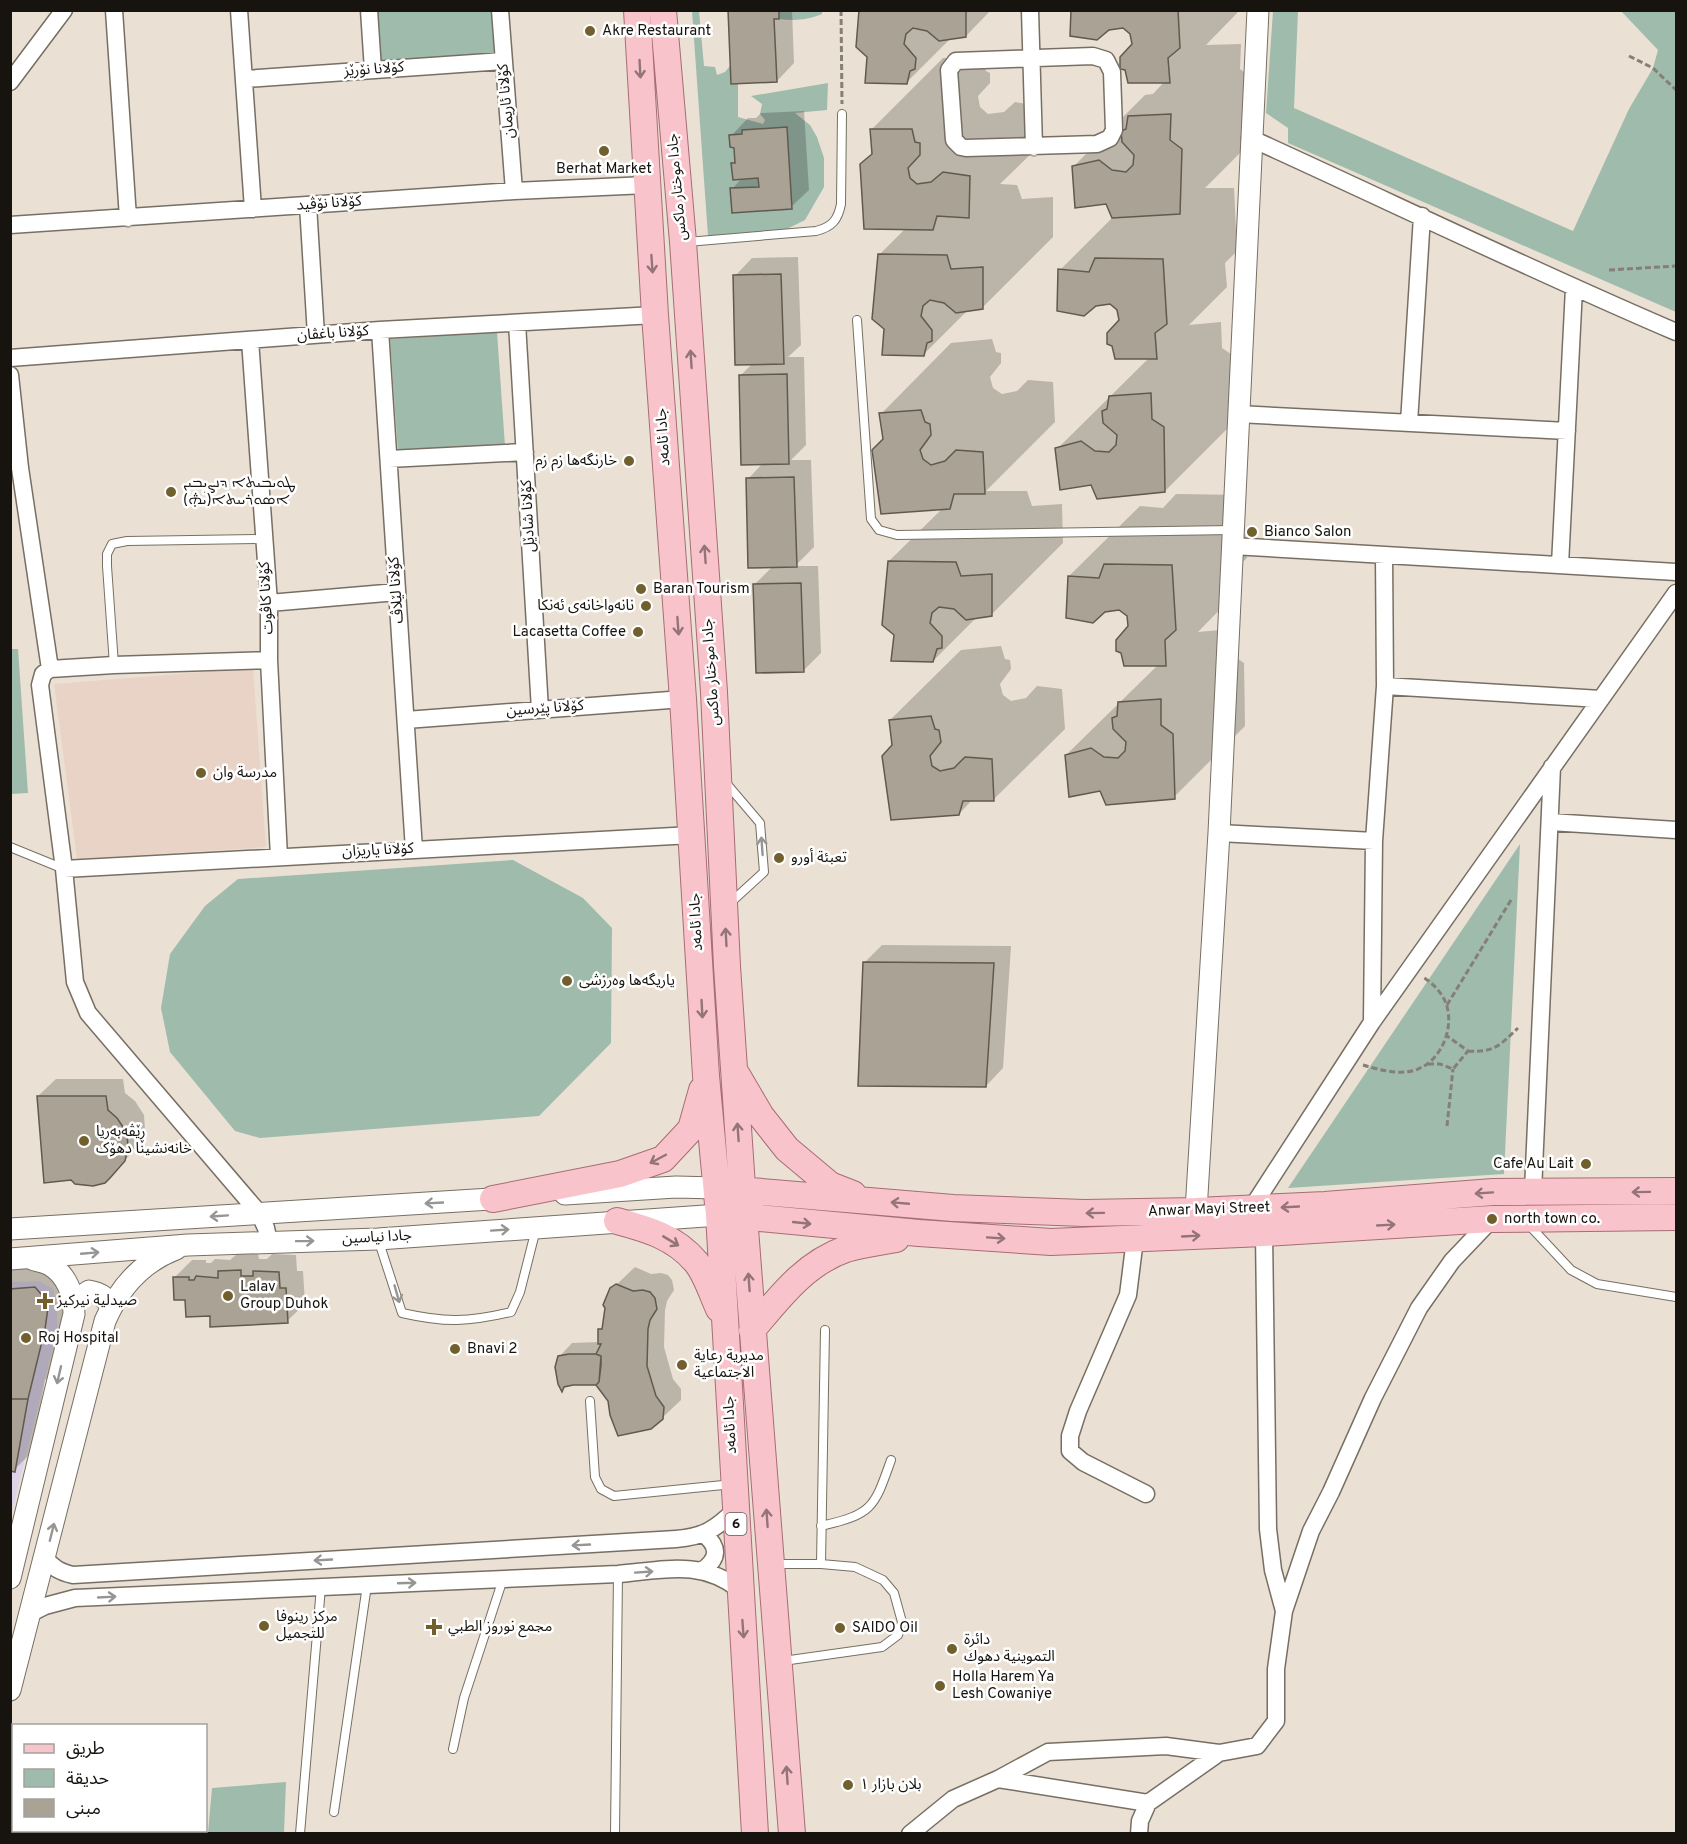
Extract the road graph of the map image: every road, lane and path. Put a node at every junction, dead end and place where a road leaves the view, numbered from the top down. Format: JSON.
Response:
{"nodes":[{"id":1,"x":64,"y":10,"type":"edge"},
{"id":2,"x":114,"y":10,"type":"edge"},
{"id":3,"x":239,"y":10,"type":"edge"},
{"id":4,"x":369,"y":10,"type":"edge"},
{"id":5,"x":500,"y":10,"type":"edge"},
{"id":6,"x":636,"y":10,"type":"edge"},
{"id":7,"x":663,"y":10,"type":"edge"},
{"id":8,"x":841,"y":10,"type":"edge"},
{"id":9,"x":1030,"y":10,"type":"edge"},
{"id":10,"x":1258,"y":10,"type":"edge"},
{"id":11,"x":1629,"y":56,"type":"dead end"},
{"id":12,"x":1031,"y":58,"type":"junction"},
{"id":13,"x":503,"y":61,"type":"junction"},
{"id":14,"x":372,"y":70,"type":"junction"},
{"id":15,"x":245,"y":79,"type":"junction"},
{"id":16,"x":10,"y":81,"type":"edge"},
{"id":17,"x":1677,"y":90,"type":"edge"},
{"id":18,"x":842,"y":114,"type":"joint"},
{"id":19,"x":1250,"y":138,"type":"junction"},
{"id":20,"x":1034,"y":147,"type":"junction"},
{"id":21,"x":647,"y":185,"type":"junction"},
{"id":22,"x":514,"y":191,"type":"junction"},
{"id":23,"x":308,"y":205,"type":"junction"},
{"id":24,"x":253,"y":209,"type":"junction"},
{"id":25,"x":1422,"y":216,"type":"junction"},
{"id":26,"x":128,"y":218,"type":"junction"},
{"id":27,"x":10,"y":225,"type":"edge"},
{"id":28,"x":683,"y":242,"type":"junction"},
{"id":29,"x":1677,"y":266,"type":"edge"},
{"id":30,"x":1609,"y":270,"type":"dead end"},
{"id":31,"x":1574,"y":288,"type":"junction"},
{"id":32,"x":655,"y":315,"type":"junction"},
{"id":33,"x":857,"y":320,"type":"dead end"},
{"id":34,"x":517,"y":323,"type":"junction"},
{"id":35,"x":380,"y":330,"type":"junction"},
{"id":36,"x":1677,"y":332,"type":"edge"},
{"id":37,"x":316,"y":335,"type":"junction"},
{"id":38,"x":250,"y":339,"type":"junction"},
{"id":39,"x":10,"y":358,"type":"edge"},
{"id":40,"x":10,"y":375,"type":"edge"},
{"id":41,"x":1238,"y":414,"type":"junction"},
{"id":42,"x":1409,"y":423,"type":"junction"},
{"id":43,"x":1567,"y":431,"type":"junction"},
{"id":44,"x":525,"y":452,"type":"junction"},
{"id":45,"x":388,"y":459,"type":"junction"},
{"id":46,"x":264,"y":538,"type":"junction"},
{"id":47,"x":1233,"y":538,"type":"junction"},
{"id":48,"x":1384,"y":555,"type":"junction"},
{"id":49,"x":1560,"y":565,"type":"junction"},
{"id":50,"x":1677,"y":572,"type":"edge"},
{"id":51,"x":397,"y":591,"type":"junction"},
{"id":52,"x":1677,"y":593,"type":"edge"},
{"id":53,"x":269,"y":603,"type":"junction"},
{"id":54,"x":269,"y":660,"type":"junction"},
{"id":55,"x":114,"y":664,"type":"junction"},
{"id":56,"x":50,"y":669,"type":"junction"},
{"id":57,"x":1384,"y":686,"type":"junction"},
{"id":58,"x":683,"y":699,"type":"junction"},
{"id":59,"x":1601,"y":699,"type":"junction"},
{"id":60,"x":540,"y":710,"type":"junction"},
{"id":61,"x":406,"y":720,"type":"junction"},
{"id":62,"x":1552,"y":767,"type":"junction"},
{"id":63,"x":718,"y":775,"type":"junction"},
{"id":64,"x":1550,"y":822,"type":"junction"},
{"id":65,"x":1677,"y":830,"type":"edge"},
{"id":66,"x":1220,"y":832,"type":"junction"},
{"id":67,"x":692,"y":835,"type":"junction"},
{"id":68,"x":1374,"y":842,"type":"junction"},
{"id":69,"x":10,"y":847,"type":"edge"},
{"id":70,"x":414,"y":850,"type":"junction"},
{"id":71,"x":279,"y":856,"type":"junction"},
{"id":72,"x":64,"y":869,"type":"junction"},
{"id":73,"x":1511,"y":900,"type":"dead end"},
{"id":74,"x":724,"y":909,"type":"junction"},
{"id":75,"x":1407,"y":973,"type":"junction"},
{"id":76,"x":1447,"y":1007,"type":"junction"},
{"id":77,"x":1372,"y":1022,"type":"junction"},
{"id":78,"x":1518,"y":1028,"type":"dead end"},
{"id":79,"x":1447,"y":1036,"type":"junction"},
{"id":80,"x":1468,"y":1051,"type":"junction"},
{"id":81,"x":1348,"y":1060,"type":"junction"},
{"id":82,"x":1428,"y":1064,"type":"junction"},
{"id":83,"x":734,"y":1070,"type":"junction"},
{"id":84,"x":1453,"y":1070,"type":"junction"},
{"id":85,"x":706,"y":1076,"type":"junction"},
{"id":86,"x":1447,"y":1126,"type":"dead end"},
{"id":87,"x":717,"y":1188,"type":"junction"},
{"id":88,"x":742,"y":1190,"type":"junction"},
{"id":89,"x":1533,"y":1191,"type":"junction"},
{"id":90,"x":1677,"y":1191,"type":"edge"},
{"id":91,"x":493,"y":1199,"type":"junction"},
{"id":92,"x":867,"y":1200,"type":"junction"},
{"id":93,"x":1251,"y":1209,"type":"junction"},
{"id":94,"x":1196,"y":1211,"type":"junction"},
{"id":95,"x":259,"y":1213,"type":"junction"},
{"id":96,"x":731,"y":1215,"type":"junction"},
{"id":97,"x":1677,"y":1217,"type":"edge"},
{"id":98,"x":1492,"y":1219,"type":"junction"},
{"id":99,"x":1523,"y":1219,"type":"junction"},
{"id":100,"x":617,"y":1221,"type":"junction"},
{"id":101,"x":537,"y":1228,"type":"junction"},
{"id":102,"x":10,"y":1229,"type":"edge"},
{"id":103,"x":919,"y":1233,"type":"junction"},
{"id":104,"x":1264,"y":1233,"type":"junction"},
{"id":105,"x":378,"y":1239,"type":"junction"},
{"id":106,"x":1135,"y":1239,"type":"junction"},
{"id":107,"x":269,"y":1242,"type":"junction"},
{"id":108,"x":188,"y":1245,"type":"junction"},
{"id":109,"x":20,"y":1259,"type":"edge"},
{"id":110,"x":1677,"y":1298,"type":"edge"},
{"id":111,"x":74,"y":1301,"type":"junction"},
{"id":112,"x":111,"y":1308,"type":"junction"},
{"id":113,"x":725,"y":1321,"type":"junction"},
{"id":114,"x":752,"y":1330,"type":"junction"},
{"id":115,"x":825,"y":1330,"type":"dead end"},
{"id":116,"x":590,"y":1401,"type":"dead end"},
{"id":117,"x":891,"y":1460,"type":"dead end"},
{"id":118,"x":734,"y":1484,"type":"junction"},
{"id":119,"x":1146,"y":1494,"type":"dead end"},
{"id":120,"x":735,"y":1510,"type":"junction"},
{"id":121,"x":821,"y":1526,"type":"junction"},
{"id":122,"x":704,"y":1534,"type":"junction"},
{"id":123,"x":45,"y":1558,"type":"junction"},
{"id":124,"x":771,"y":1564,"type":"junction"},
{"id":125,"x":820,"y":1564,"type":"junction"},
{"id":126,"x":703,"y":1570,"type":"junction"},
{"id":127,"x":618,"y":1574,"type":"junction"},
{"id":128,"x":73,"y":1575,"type":"junction"},
{"id":129,"x":10,"y":1578,"type":"edge"},
{"id":130,"x":503,"y":1579,"type":"junction"},
{"id":131,"x":367,"y":1585,"type":"junction"},
{"id":132,"x":321,"y":1587,"type":"junction"},
{"id":133,"x":740,"y":1590,"type":"junction"},
{"id":134,"x":75,"y":1598,"type":"junction"},
{"id":135,"x":1284,"y":1611,"type":"junction"},
{"id":136,"x":31,"y":1613,"type":"junction"},
{"id":137,"x":778,"y":1662,"type":"junction"},
{"id":138,"x":10,"y":1690,"type":"edge"},
{"id":139,"x":453,"y":1749,"type":"dead end"},
{"id":140,"x":1219,"y":1753,"type":"junction"},
{"id":141,"x":998,"y":1779,"type":"junction"},
{"id":142,"x":1148,"y":1803,"type":"junction"},
{"id":143,"x":334,"y":1812,"type":"dead end"},
{"id":144,"x":300,"y":1833,"type":"edge"},
{"id":145,"x":615,"y":1833,"type":"edge"},
{"id":146,"x":755,"y":1833,"type":"edge"},
{"id":147,"x":792,"y":1833,"type":"edge"},
{"id":148,"x":910,"y":1833,"type":"edge"},
{"id":149,"x":1139,"y":1833,"type":"edge"}],
"edges":[{"from":1,"to":16,"type":"street"},
{"from":2,"to":26,"type":"street"},
{"from":3,"to":15,"type":"street"},
{"from":4,"to":14,"type":"street"},
{"from":5,"to":13,"type":"street","name":"کۆلانا ئاریمان"},
{"from":6,"to":21,"type":"main road","name":"جادا ئامەد","number":"6","one_way":true},
{"from":7,"to":28,"type":"main road","name":"جادا موختار ماكس","number":"6"},
{"from":8,"to":18,"type":"path"},
{"from":9,"to":12,"type":"street"},
{"from":10,"to":19,"type":"street"},
{"from":11,"to":17,"type":"path"},
{"from":12,"to":20,"type":"street"},
{"from":12,"to":20,"type":"street"},
{"from":12,"to":20,"type":"street"},
{"from":13,"to":14,"type":"street","name":"کۆلانا نۆرێز"},
{"from":13,"to":22,"type":"street","name":"کۆلانا ئاریمان"},
{"from":14,"to":15,"type":"street","name":"کۆلانا نۆرێز"},
{"from":15,"to":24,"type":"street"},
{"from":18,"to":28,"type":"lane"},
{"from":19,"to":25,"type":"street"},
{"from":19,"to":41,"type":"street"},
{"from":21,"to":22,"type":"street","name":"کۆلانا نۆڤید"},
{"from":21,"to":32,"type":"main road","name":"جادا ئامەد","number":"6","one_way":true},
{"from":22,"to":23,"type":"street","name":"کۆلانا نۆڤید"},
{"from":23,"to":24,"type":"street","name":"کۆلانا نۆڤید"},
{"from":23,"to":37,"type":"street"},
{"from":24,"to":26,"type":"street","name":"کۆلانا نۆڤید"},
{"from":25,"to":31,"type":"street"},
{"from":25,"to":42,"type":"street"},
{"from":26,"to":27,"type":"street","name":"کۆلانا نۆڤید"},
{"from":63,"to":28,"type":"main road","name":"جادا موختار ماكس","number":"6","one_way":true},
{"from":29,"to":30,"type":"path"},
{"from":31,"to":36,"type":"street"},
{"from":31,"to":43,"type":"street"},
{"from":32,"to":34,"type":"street","name":"کۆلانا باغڤان"},
{"from":32,"to":58,"type":"main road","name":"جادا ئامەد","number":"6","one_way":true},
{"from":33,"to":47,"type":"lane"},
{"from":34,"to":35,"type":"street","name":"کۆلانا باغڤان"},
{"from":34,"to":44,"type":"street","name":"کۆلانا شادێل"},
{"from":35,"to":37,"type":"street","name":"کۆلانا باغڤان"},
{"from":35,"to":45,"type":"street","name":"کۆلانا لێلاڤ"},
{"from":37,"to":38,"type":"street","name":"کۆلانا باغڤان"},
{"from":38,"to":39,"type":"street","name":"کۆلانا باغڤان"},
{"from":38,"to":46,"type":"street","name":"کۆلانا کاڤوت"},
{"from":40,"to":56,"type":"street"},
{"from":41,"to":42,"type":"street"},
{"from":41,"to":47,"type":"street"},
{"from":42,"to":43,"type":"street"},
{"from":43,"to":49,"type":"street"},
{"from":44,"to":45,"type":"street"},
{"from":44,"to":60,"type":"street","name":"کۆلانا شادێل"},
{"from":45,"to":51,"type":"street","name":"کۆلانا لێلاڤ"},
{"from":46,"to":53,"type":"street","name":"کۆلانا کاڤوت"},
{"from":46,"to":55,"type":"lane"},
{"from":47,"to":48,"type":"street"},
{"from":47,"to":66,"type":"street"},
{"from":48,"to":49,"type":"street"},
{"from":48,"to":57,"type":"street"},
{"from":49,"to":50,"type":"street"},
{"from":51,"to":53,"type":"street"},
{"from":51,"to":61,"type":"street","name":"کۆلانا لێلاڤ"},
{"from":52,"to":59,"type":"street"},
{"from":53,"to":54,"type":"street","name":"کۆلانا کاڤوت"},
{"from":54,"to":55,"type":"street"},
{"from":54,"to":71,"type":"street","name":"کۆلانا کاڤوت"},
{"from":55,"to":56,"type":"street"},
{"from":56,"to":72,"type":"street"},
{"from":57,"to":59,"type":"street"},
{"from":57,"to":68,"type":"street"},
{"from":58,"to":60,"type":"street","name":"کۆلانا پێرسین"},
{"from":58,"to":67,"type":"main road","name":"جادا ئامەد","number":"6"},
{"from":59,"to":62,"type":"street"},
{"from":60,"to":61,"type":"street","name":"کۆلانا پێرسین"},
{"from":61,"to":70,"type":"street","name":"کۆلانا لێلاڤ"},
{"from":62,"to":64,"type":"street"},
{"from":62,"to":75,"type":"street"},
{"from":63,"to":74,"type":"main road","name":"جادا موختار ماكس","number":"6"},
{"from":74,"to":63,"type":"lane","one_way":true},
{"from":64,"to":65,"type":"street"},
{"from":64,"to":89,"type":"street"},
{"from":66,"to":68,"type":"street"},
{"from":66,"to":94,"type":"street"},
{"from":67,"to":70,"type":"street","name":"کۆلانا یاریزان"},
{"from":67,"to":85,"type":"main road","name":"جادا ئامەد","number":"6","one_way":true},
{"from":68,"to":77,"type":"street"},
{"from":69,"to":72,"type":"lane"},
{"from":70,"to":71,"type":"street","name":"کۆلانا یاریزان"},
{"from":71,"to":72,"type":"street","name":"کۆلانا یاریزان"},
{"from":72,"to":95,"type":"street"},
{"from":73,"to":76,"type":"path"},
{"from":83,"to":74,"type":"main road","name":"جادا موختار ماكس","number":"6","one_way":true},
{"from":75,"to":76,"type":"path"},
{"from":75,"to":77,"type":"street"},
{"from":76,"to":79,"type":"path"},
{"from":77,"to":81,"type":"street"},
{"from":78,"to":80,"type":"path"},
{"from":79,"to":80,"type":"path"},
{"from":79,"to":82,"type":"path"},
{"from":80,"to":84,"type":"path"},
{"from":81,"to":82,"type":"path"},
{"from":81,"to":93,"type":"street"},
{"from":82,"to":84,"type":"path"},
{"from":88,"to":83,"type":"main road","name":"جادا موختار ماكس","number":"6","one_way":true},
{"from":83,"to":92,"type":"main road"},
{"from":84,"to":86,"type":"path"},
{"from":85,"to":87,"type":"main road","name":"جادا ئامەد","number":"6"},
{"from":85,"to":91,"type":"main road","one_way":true},
{"from":87,"to":88,"type":"main road","name":"Anwar Mayi Street"},
{"from":87,"to":91,"type":"street","name":"جادا نیاسین"},
{"from":87,"to":96,"type":"main road","name":"جادا ئامەد","number":"6"},
{"from":88,"to":92,"type":"main road","name":"Anwar Mayi Street"},
{"from":88,"to":96,"type":"main road","name":"جادا ئامەد","number":"6"},
{"from":90,"to":89,"type":"main road","name":"Anwar Mayi Street","one_way":true},
{"from":89,"to":93,"type":"main road","name":"Anwar Mayi Street","one_way":true},
{"from":91,"to":95,"type":"street","name":"جادا نیاسین","one_way":true},
{"from":94,"to":92,"type":"main road","name":"Anwar Mayi Street","one_way":true},
{"from":93,"to":94,"type":"main road","name":"Anwar Mayi Street"},
{"from":95,"to":102,"type":"street","name":"جادا نیاسین","one_way":true},
{"from":95,"to":107,"type":"street"},
{"from":96,"to":100,"type":"street","name":"جادا نیاسین"},
{"from":96,"to":103,"type":"main road","name":"Anwar Mayi Street","one_way":true},
{"from":96,"to":113,"type":"main road","name":"جادا ئامەد","number":"6"},
{"from":114,"to":96,"type":"main road","name":"جادا ئامەد","number":"6","one_way":true},
{"from":97,"to":99,"type":"main road","name":"Anwar Mayi Street"},
{"from":98,"to":99,"type":"main road","name":"Anwar Mayi Street"},
{"from":104,"to":98,"type":"main road","name":"Anwar Mayi Street","one_way":true},
{"from":98,"to":135,"type":"street"},
{"from":99,"to":110,"type":"lane"},
{"from":100,"to":101,"type":"street","name":"جادا نیاسین"},
{"from":100,"to":113,"type":"main road","one_way":true},
{"from":105,"to":101,"type":"street","name":"جادا نیاسین","one_way":true},
{"from":105,"to":101,"type":"lane","one_way":true},
{"from":103,"to":106,"type":"main road","name":"Anwar Mayi Street","one_way":true},
{"from":103,"to":114,"type":"main road"},
{"from":106,"to":104,"type":"main road","name":"Anwar Mayi Street","one_way":true},
{"from":104,"to":135,"type":"street"},
{"from":107,"to":105,"type":"street","name":"جادا نیاسین","one_way":true},
{"from":106,"to":119,"type":"street"},
{"from":107,"to":108,"type":"street","name":"جادا نیاسین"},
{"from":109,"to":108,"type":"street","name":"جادا نیاسین","one_way":true},
{"from":108,"to":112,"type":"street"},
{"from":109,"to":111,"type":"street"},
{"from":111,"to":112,"type":"street"},
{"from":111,"to":129,"type":"street","one_way":true},
{"from":123,"to":112,"type":"street","one_way":true},
{"from":113,"to":118,"type":"main road","name":"جادا ئامەد","number":"6"},
{"from":124,"to":114,"type":"main road","name":"جادا ئامەد","number":"6","one_way":true},
{"from":115,"to":121,"type":"lane"},
{"from":116,"to":118,"type":"lane"},
{"from":117,"to":121,"type":"lane"},
{"from":118,"to":120,"type":"main road","name":"جادا ئامەد","number":"6"},
{"from":120,"to":122,"type":"street"},
{"from":120,"to":133,"type":"main road","name":"جادا ئامەد","number":"6"},
{"from":121,"to":125,"type":"lane"},
{"from":122,"to":126,"type":"street"},
{"from":122,"to":128,"type":"street","one_way":true},
{"from":123,"to":128,"type":"street"},
{"from":123,"to":136,"type":"street"},
{"from":124,"to":125,"type":"lane"},
{"from":124,"to":137,"type":"main road","name":"جادا ئامەد","number":"6"},
{"from":125,"to":137,"type":"lane"},
{"from":127,"to":126,"type":"street","one_way":true},
{"from":126,"to":133,"type":"street"},
{"from":127,"to":130,"type":"street"},
{"from":127,"to":145,"type":"lane"},
{"from":128,"to":134,"type":"street"},
{"from":131,"to":130,"type":"street","one_way":true},
{"from":130,"to":139,"type":"lane"},
{"from":131,"to":132,"type":"street"},
{"from":131,"to":143,"type":"lane"},
{"from":134,"to":132,"type":"street","one_way":true},
{"from":132,"to":144,"type":"lane"},
{"from":133,"to":146,"type":"main road","name":"جادا ئامەد","number":"6","one_way":true},
{"from":134,"to":136,"type":"street"},
{"from":135,"to":140,"type":"street"},
{"from":136,"to":138,"type":"street"},
{"from":147,"to":137,"type":"main road","name":"جادا ئامەد","number":"6","one_way":true},
{"from":140,"to":141,"type":"street"},
{"from":140,"to":142,"type":"street"},
{"from":141,"to":142,"type":"street"},
{"from":141,"to":148,"type":"street"},
{"from":142,"to":149,"type":"street"}]}
